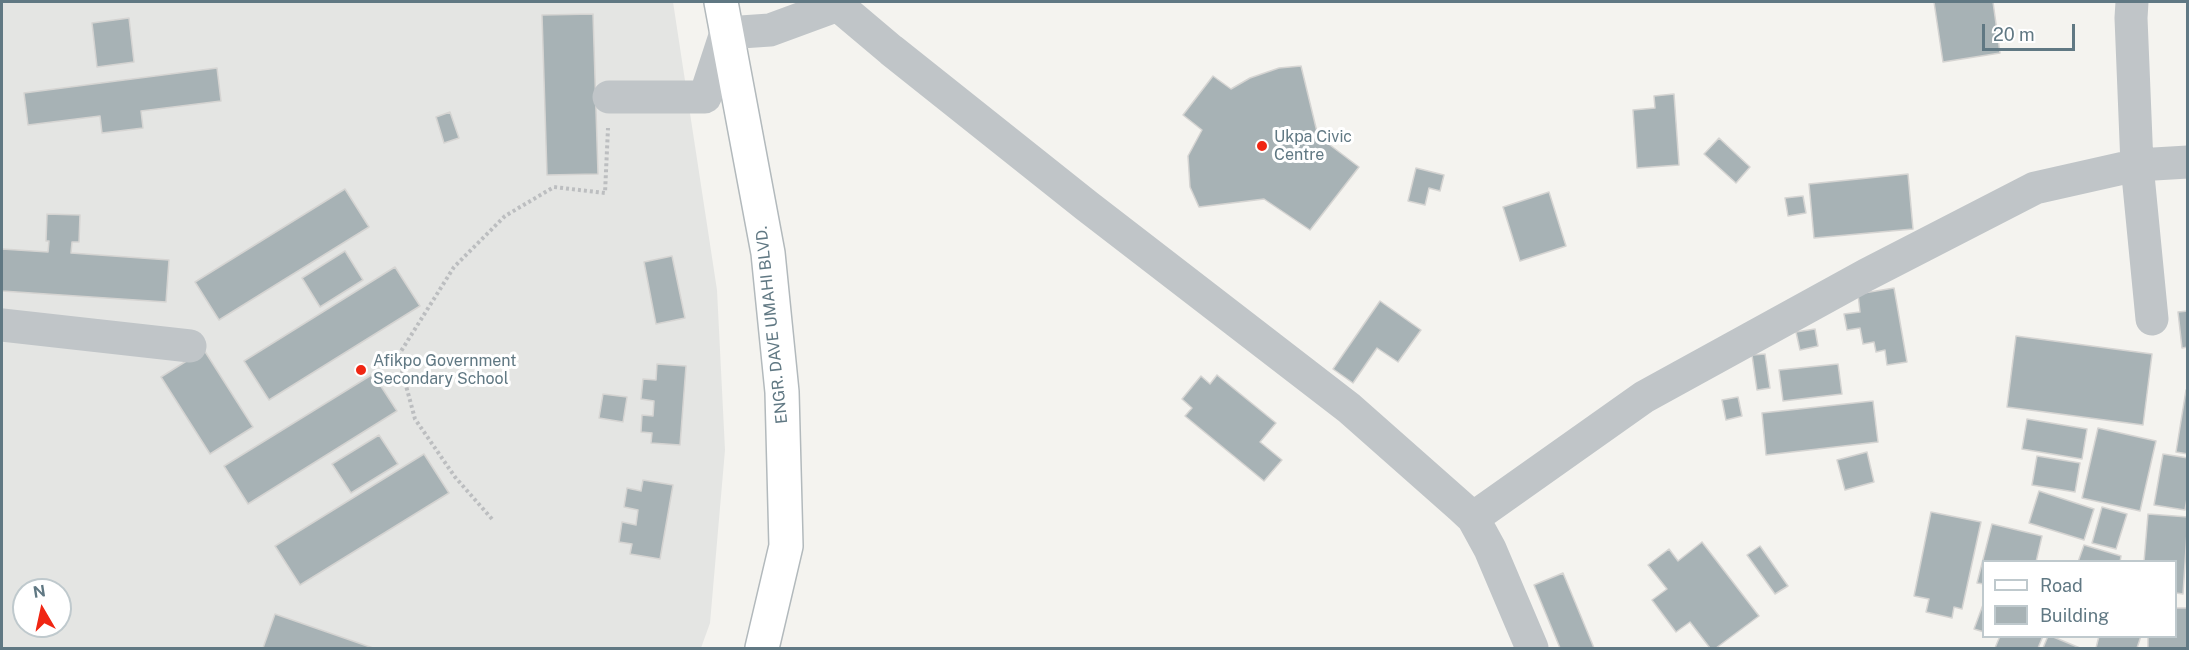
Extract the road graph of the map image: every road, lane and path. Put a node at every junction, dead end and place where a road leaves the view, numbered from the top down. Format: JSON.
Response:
{"nodes":[{"id":1,"x":2132,"y":2,"type":"edge"},
{"id":2,"x":836,"y":3,"type":"edge"},
{"id":3,"x":724,"y":17,"type":"edge"},
{"id":4,"x":609,"y":97,"type":"joint"},
{"id":5,"x":2187,"y":162,"type":"edge"},
{"id":6,"x":2137,"y":165,"type":"junction"},
{"id":7,"x":2152,"y":319,"type":"dead end"},
{"id":8,"x":2,"y":325,"type":"edge"},
{"id":9,"x":190,"y":346,"type":"dead end"},
{"id":10,"x":1473,"y":518,"type":"junction"},
{"id":11,"x":492,"y":519,"type":"dead end"},
{"id":12,"x":762,"y":648,"type":"edge"},
{"id":13,"x":1532,"y":648,"type":"edge"}],
"edges":[{"from":1,"to":6,"type":"street"},
{"from":2,"to":3,"type":"street"},
{"from":2,"to":10,"type":"street"},
{"from":3,"to":4,"type":"street"},
{"from":3,"to":12,"type":"street","name":"ENGR. DAVE UMAHI BLVD."},
{"from":4,"to":11,"type":"path"},
{"from":5,"to":6,"type":"street"},
{"from":6,"to":7,"type":"street"},
{"from":6,"to":10,"type":"street"},
{"from":8,"to":9,"type":"street"},
{"from":10,"to":13,"type":"street"}]}
